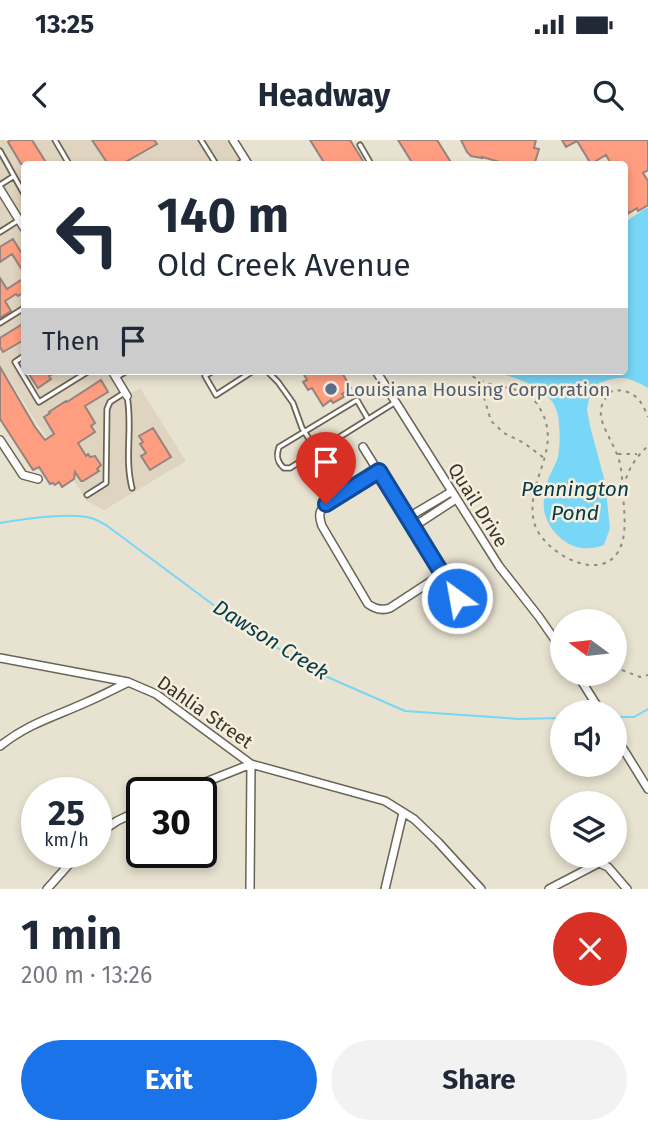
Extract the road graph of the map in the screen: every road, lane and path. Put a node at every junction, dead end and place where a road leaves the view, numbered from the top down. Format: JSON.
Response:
{"nodes":[{"id":1,"x":55,"y":140,"type":"edge"},
{"id":2,"x":201,"y":140,"type":"edge"},
{"id":3,"x":233,"y":140,"type":"edge"},
{"id":4,"x":360,"y":145,"type":"dead end"},
{"id":5,"x":0,"y":151,"type":"edge"},
{"id":6,"x":67,"y":161,"type":"edge"},
{"id":7,"x":214,"y":161,"type":"edge"},
{"id":8,"x":243,"y":161,"type":"edge"},
{"id":9,"x":369,"y":161,"type":"edge"},
{"id":10,"x":14,"y":176,"type":"junction"},
{"id":11,"x":0,"y":187,"type":"edge"},
{"id":12,"x":21,"y":189,"type":"edge"},
{"id":13,"x":4,"y":203,"type":"edge"},
{"id":14,"x":21,"y":222,"type":"edge"},
{"id":15,"x":21,"y":225,"type":"edge"},
{"id":16,"x":0,"y":232,"type":"edge"},
{"id":17,"x":21,"y":310,"type":"edge"},
{"id":18,"x":0,"y":323,"type":"edge"},
{"id":19,"x":21,"y":358,"type":"edge"},
{"id":20,"x":21,"y":372,"type":"edge"},
{"id":21,"x":23,"y":375,"type":"edge"},
{"id":22,"x":83,"y":375,"type":"edge"},
{"id":23,"x":115,"y":375,"type":"edge"},
{"id":24,"x":207,"y":375,"type":"edge"},
{"id":25,"x":247,"y":375,"type":"edge"},
{"id":26,"x":271,"y":375,"type":"edge"},
{"id":27,"x":379,"y":375,"type":"edge"},
{"id":28,"x":472,"y":375,"type":"edge"},
{"id":29,"x":479,"y":380,"type":"junction"},
{"id":30,"x":126,"y":394,"type":"junction"},
{"id":31,"x":396,"y":402,"type":"junction"},
{"id":32,"x":648,"y":417,"type":"edge"},
{"id":33,"x":368,"y":419,"type":"junction"},
{"id":34,"x":305,"y":432,"type":"junction"},
{"id":35,"x":0,"y":440,"type":"edge"},
{"id":36,"x":648,"y":446,"type":"edge"},
{"id":37,"x":363,"y":447,"type":"dead end"},
{"id":38,"x":317,"y":451,"type":"junction"},
{"id":39,"x":617,"y":453,"type":"junction"},
{"id":40,"x":640,"y":454,"type":"junction"},
{"id":41,"x":545,"y":459,"type":"junction"},
{"id":42,"x":379,"y":471,"type":"junction"},
{"id":43,"x":38,"y":479,"type":"dead end"},
{"id":44,"x":132,"y":488,"type":"dead end"},
{"id":45,"x":622,"y":491,"type":"junction"},
{"id":46,"x":87,"y":495,"type":"dead end"},
{"id":47,"x":453,"y":496,"type":"junction"},
{"id":48,"x":407,"y":518,"type":"junction"},
{"id":49,"x":413,"y":527,"type":"junction"},
{"id":50,"x":442,"y":574,"type":"junction"},
{"id":51,"x":457,"y":598,"type":"dead end"},
{"id":52,"x":550,"y":634,"type":"edge"},
{"id":53,"x":0,"y":658,"type":"edge"},
{"id":54,"x":627,"y":672,"type":"edge"},
{"id":55,"x":648,"y":676,"type":"edge"},
{"id":56,"x":128,"y":682,"type":"junction"},
{"id":57,"x":0,"y":746,"type":"edge"},
{"id":58,"x":627,"y":754,"type":"edge"},
{"id":59,"x":251,"y":764,"type":"junction"},
{"id":60,"x":217,"y":778,"type":"edge"},
{"id":61,"x":648,"y":789,"type":"edge"},
{"id":62,"x":403,"y":813,"type":"junction"},
{"id":63,"x":66,"y":868,"type":"edge"},
{"id":64,"x":47,"y":889,"type":"edge"},
{"id":65,"x":250,"y":889,"type":"edge"},
{"id":66,"x":385,"y":889,"type":"edge"},
{"id":67,"x":481,"y":889,"type":"edge"},
{"id":68,"x":549,"y":889,"type":"edge"},
{"id":69,"x":627,"y":889,"type":"edge"}],
"edges":[{"from":1,"to":6,"type":"lane"},
{"from":2,"to":7,"type":"lane"},
{"from":3,"to":8,"type":"street"},
{"from":4,"to":9,"type":"lane"},
{"from":5,"to":10,"type":"lane"},
{"from":10,"to":11,"type":"lane"},
{"from":10,"to":12,"type":"lane"},
{"from":11,"to":13,"type":"street"},
{"from":13,"to":14,"type":"street"},
{"from":15,"to":16,"type":"lane"},
{"from":17,"to":18,"type":"lane"},
{"from":19,"to":20,"type":"lane"},
{"from":21,"to":22,"type":"lane"},
{"from":23,"to":30,"type":"street"},
{"from":24,"to":25,"type":"lane"},
{"from":26,"to":34,"type":"lane"},
{"from":27,"to":31,"type":"street","name":"Quail Drive"},
{"from":28,"to":29,"type":"path"},
{"from":29,"to":41,"type":"path"},
{"from":29,"to":41,"type":"path"},
{"from":30,"to":44,"type":"lane"},
{"from":30,"to":46,"type":"lane"},
{"from":31,"to":33,"type":"lane"},
{"from":31,"to":47,"type":"street","name":"Quail Drive"},
{"from":32,"to":39,"type":"path"},
{"from":33,"to":34,"type":"lane"},
{"from":33,"to":38,"type":"lane"},
{"from":34,"to":38,"type":"lane"},
{"from":34,"to":38,"type":"lane"},
{"from":35,"to":43,"type":"street"},
{"from":36,"to":40,"type":"path"},
{"from":37,"to":42,"type":"street"},
{"from":39,"to":40,"type":"path"},
{"from":39,"to":45,"type":"path"},
{"from":40,"to":45,"type":"path"},
{"from":41,"to":45,"type":"path"},
{"from":42,"to":48,"type":"street"},
{"from":42,"to":50,"type":"street"},
{"from":47,"to":48,"type":"street"},
{"from":47,"to":49,"type":"street"},
{"from":47,"to":52,"type":"street","name":"Quail Drive"},
{"from":48,"to":49,"type":"street"},
{"from":49,"to":50,"type":"street"},
{"from":50,"to":51,"type":"street"},
{"from":53,"to":56,"type":"street","name":"Dahlia Street"},
{"from":54,"to":55,"type":"path"},
{"from":56,"to":57,"type":"street"},
{"from":56,"to":59,"type":"street","name":"Dahlia Street"},
{"from":58,"to":61,"type":"street"},
{"from":59,"to":60,"type":"street"},
{"from":59,"to":62,"type":"street","name":"Dahlia Street"},
{"from":59,"to":65,"type":"street"},
{"from":62,"to":66,"type":"street"},
{"from":62,"to":67,"type":"street","name":"Dahlia Street"},
{"from":63,"to":64,"type":"street"},
{"from":68,"to":69,"type":"street"}]}
